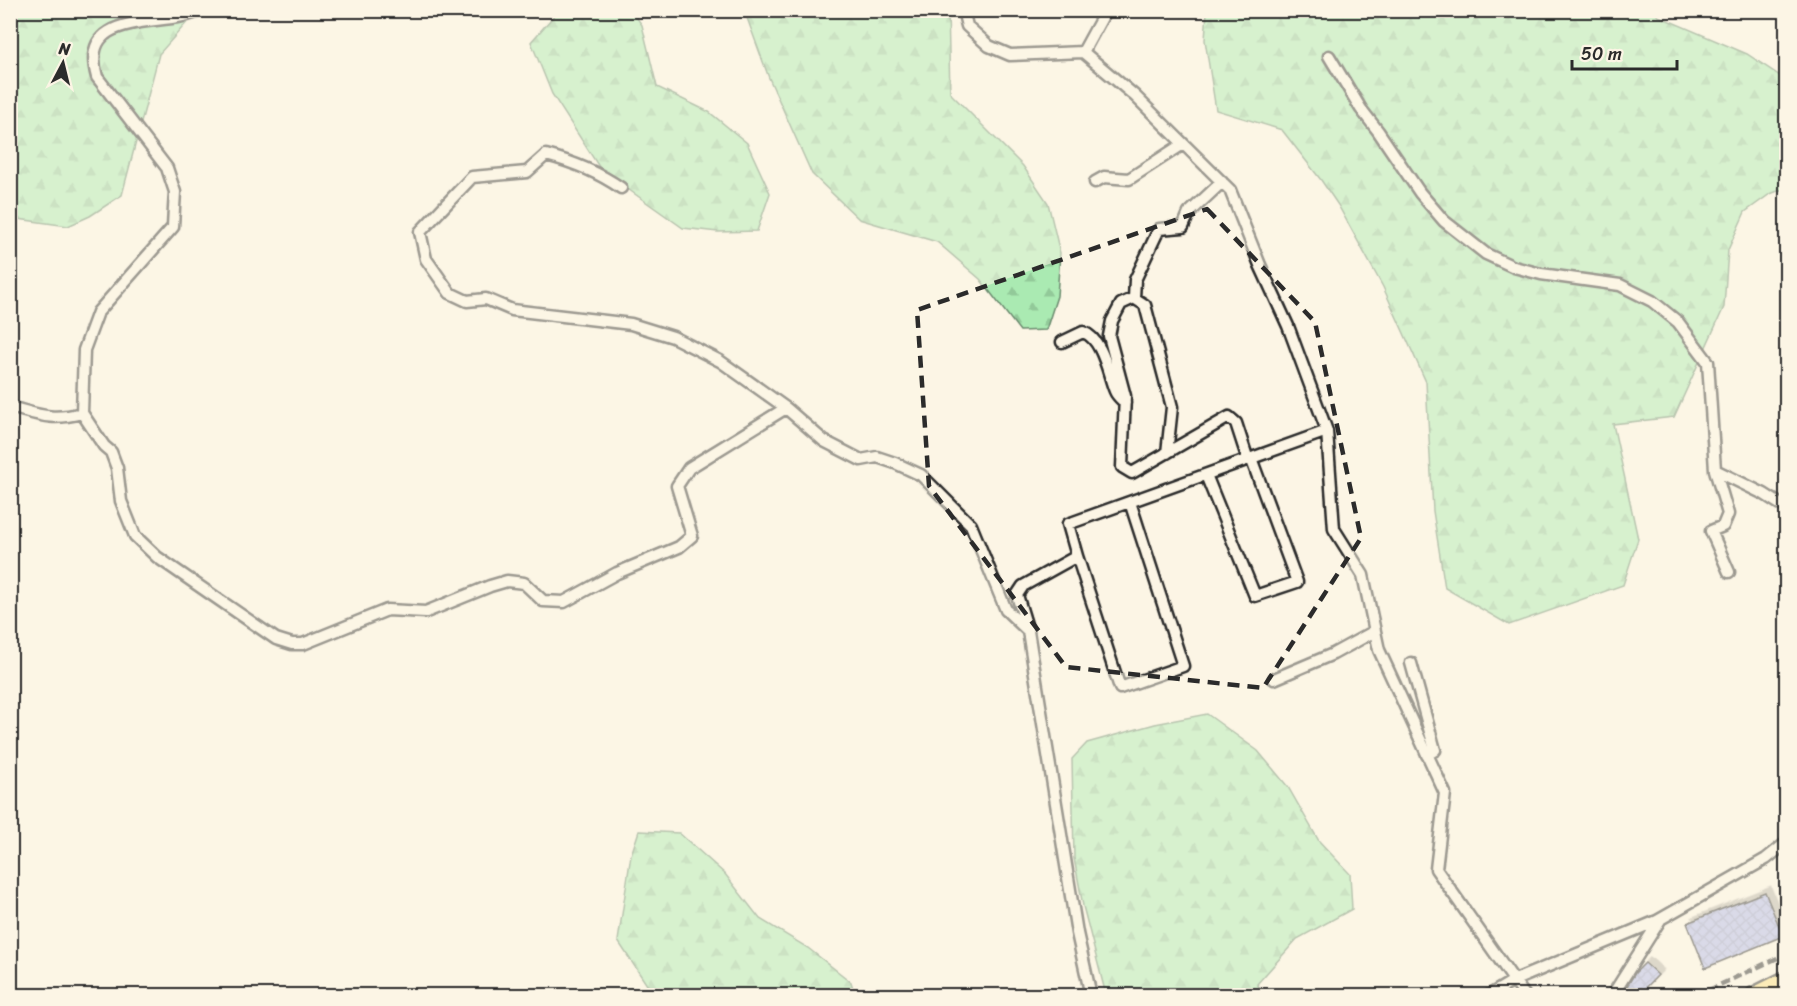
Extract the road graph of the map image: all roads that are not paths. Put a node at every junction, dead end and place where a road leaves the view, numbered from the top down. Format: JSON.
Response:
{"nodes":[{"id":1,"x":201,"y":10,"type":"edge"},
{"id":2,"x":963,"y":10,"type":"edge"},
{"id":3,"x":1106,"y":10,"type":"edge"},
{"id":4,"x":1083,"y":52,"type":"junction"},
{"id":5,"x":1329,"y":56,"type":"dead end"},
{"id":6,"x":1183,"y":144,"type":"junction"},
{"id":7,"x":1095,"y":182,"type":"dead end"},
{"id":8,"x":1222,"y":182,"type":"junction"},
{"id":9,"x":621,"y":188,"type":"dead end"},
{"id":10,"x":1134,"y":298,"type":"junction"},
{"id":11,"x":1062,"y":342,"type":"dead end"},
{"id":12,"x":1125,"y":403,"type":"junction"},
{"id":13,"x":10,"y":407,"type":"edge"},
{"id":14,"x":786,"y":408,"type":"junction"},
{"id":15,"x":82,"y":413,"type":"junction"},
{"id":16,"x":1327,"y":431,"type":"junction"},
{"id":17,"x":1167,"y":453,"type":"junction"},
{"id":18,"x":1250,"y":459,"type":"junction"},
{"id":19,"x":1715,"y":470,"type":"junction"},
{"id":20,"x":1206,"y":475,"type":"junction"},
{"id":21,"x":1130,"y":502,"type":"junction"},
{"id":22,"x":1786,"y":508,"type":"edge"},
{"id":23,"x":1077,"y":556,"type":"junction"},
{"id":24,"x":1729,"y":572,"type":"dead end"},
{"id":25,"x":1028,"y":631,"type":"junction"},
{"id":26,"x":1375,"y":631,"type":"junction"},
{"id":27,"x":1412,"y":663,"type":"dead end"},
{"id":28,"x":1274,"y":679,"type":"dead end"},
{"id":29,"x":1427,"y":754,"type":"junction"},
{"id":30,"x":1786,"y":843,"type":"edge"},
{"id":31,"x":1660,"y":920,"type":"junction"},
{"id":32,"x":1515,"y":980,"type":"junction"},
{"id":33,"x":1783,"y":981,"type":"edge"},
{"id":34,"x":1091,"y":996,"type":"edge"},
{"id":35,"x":1488,"y":996,"type":"edge"},
{"id":36,"x":1525,"y":996,"type":"edge"},
{"id":37,"x":1612,"y":996,"type":"edge"},
{"id":38,"x":1754,"y":996,"type":"edge"}],
"edges":[{"from":1,"to":15,"type":"street"},
{"from":2,"to":4,"type":"street"},
{"from":3,"to":4,"type":"street"},
{"from":4,"to":6,"type":"street"},
{"from":5,"to":19,"type":"street"},
{"from":6,"to":7,"type":"street"},
{"from":6,"to":8,"type":"street"},
{"from":8,"to":10,"type":"street"},
{"from":8,"to":16,"type":"street"},
{"from":9,"to":14,"type":"street"},
{"from":10,"to":12,"type":"street"},
{"from":10,"to":17,"type":"street"},
{"from":11,"to":12,"type":"street"},
{"from":12,"to":17,"type":"street"},
{"from":13,"to":15,"type":"street"},
{"from":14,"to":15,"type":"street"},
{"from":14,"to":25,"type":"street"},
{"from":16,"to":18,"type":"street"},
{"from":16,"to":26,"type":"street"},
{"from":17,"to":18,"type":"street"},
{"from":18,"to":20,"type":"street"},
{"from":18,"to":20,"type":"street"},
{"from":19,"to":22,"type":"street"},
{"from":19,"to":24,"type":"street"},
{"from":20,"to":21,"type":"street"},
{"from":21,"to":23,"type":"street"},
{"from":21,"to":23,"type":"street"},
{"from":23,"to":25,"type":"street"},
{"from":25,"to":34,"type":"street"},
{"from":26,"to":28,"type":"street"},
{"from":26,"to":29,"type":"street"},
{"from":27,"to":29,"type":"street"},
{"from":29,"to":32,"type":"street"},
{"from":30,"to":31,"type":"street"},
{"from":31,"to":32,"type":"street"},
{"from":31,"to":37,"type":"street"},
{"from":32,"to":35,"type":"street"},
{"from":32,"to":36,"type":"street"},
{"from":33,"to":38,"type":"main road"}]}
